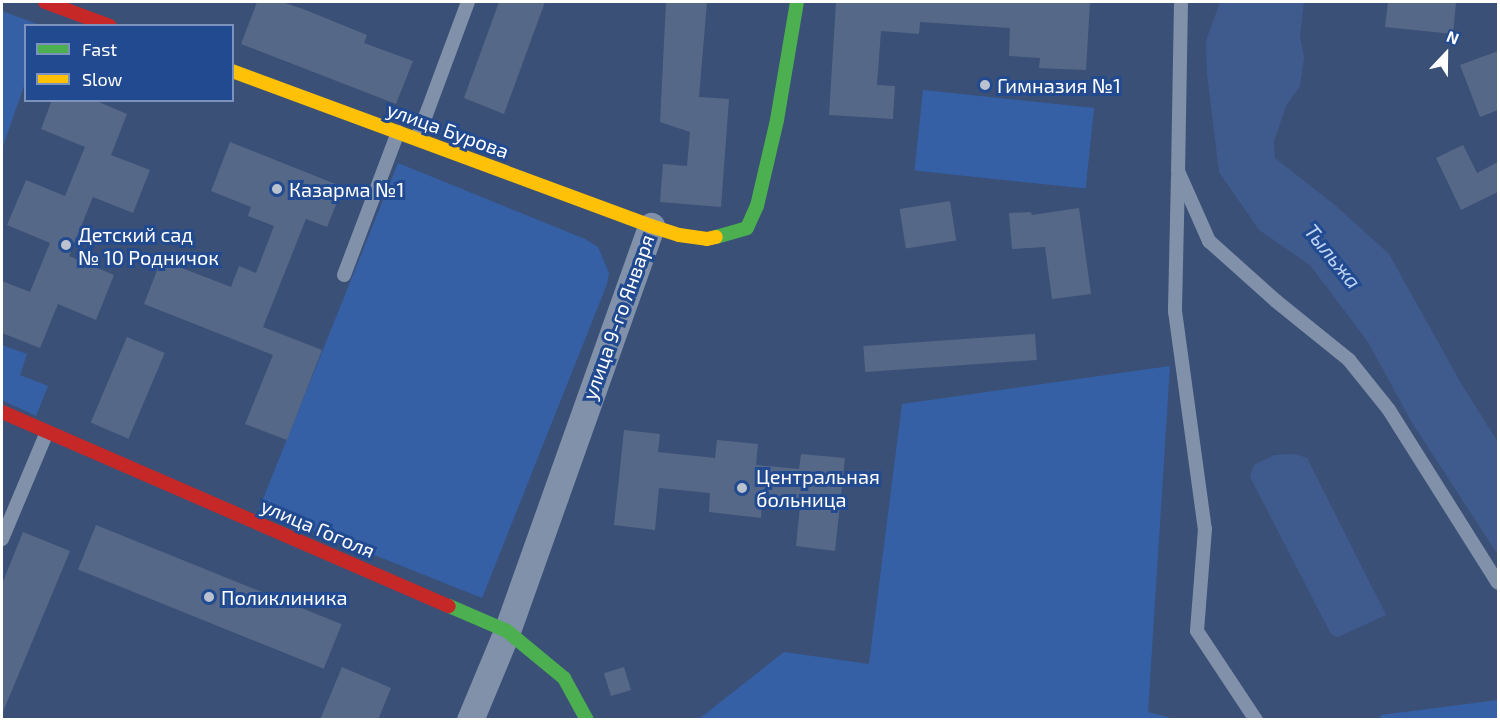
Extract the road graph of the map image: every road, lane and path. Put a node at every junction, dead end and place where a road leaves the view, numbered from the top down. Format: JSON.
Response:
{"nodes":[{"id":1,"x":45,"y":2,"type":"edge"},
{"id":2,"x":468,"y":2,"type":"edge"},
{"id":3,"x":797,"y":2,"type":"edge"},
{"id":4,"x":1181,"y":2,"type":"edge"},
{"id":5,"x":105,"y":24,"type":"edge"},
{"id":6,"x":234,"y":72,"type":"edge"},
{"id":7,"x":398,"y":132,"type":"junction"},
{"id":8,"x":417,"y":139,"type":"junction"},
{"id":9,"x":1178,"y":171,"type":"junction"},
{"id":10,"x":651,"y":226,"type":"junction"},
{"id":11,"x":344,"y":275,"type":"dead end"},
{"id":12,"x":2,"y":412,"type":"edge"},
{"id":13,"x":47,"y":432,"type":"junction"},
{"id":14,"x":2,"y":538,"type":"edge"},
{"id":15,"x":1498,"y":583,"type":"edge"},
{"id":16,"x":507,"y":631,"type":"junction"},
{"id":17,"x":470,"y":720,"type":"edge"},
{"id":18,"x":587,"y":720,"type":"edge"},
{"id":19,"x":1256,"y":720,"type":"edge"}],
"edges":[{"from":1,"to":5,"type":"street"},
{"from":2,"to":8,"type":"lane"},
{"from":3,"to":10,"type":"street","name":"улица 9-го Января"},
{"from":4,"to":9,"type":"lane"},
{"from":6,"to":7,"type":"street","name":"улица Бурова"},
{"from":7,"to":8,"type":"street","name":"улица Бурова"},
{"from":7,"to":11,"type":"lane"},
{"from":8,"to":10,"type":"street","name":"улица Бурова"},
{"from":9,"to":15,"type":"lane"},
{"from":9,"to":19,"type":"lane"},
{"from":10,"to":16,"type":"street","name":"улица 9-го Января"},
{"from":12,"to":13,"type":"street","name":"улица Гоголя"},
{"from":13,"to":14,"type":"lane"},
{"from":13,"to":16,"type":"street","name":"улица Гоголя"},
{"from":16,"to":17,"type":"street","name":"улица 9-го Января"},
{"from":16,"to":18,"type":"street","name":"улица Гоголя"}]}
